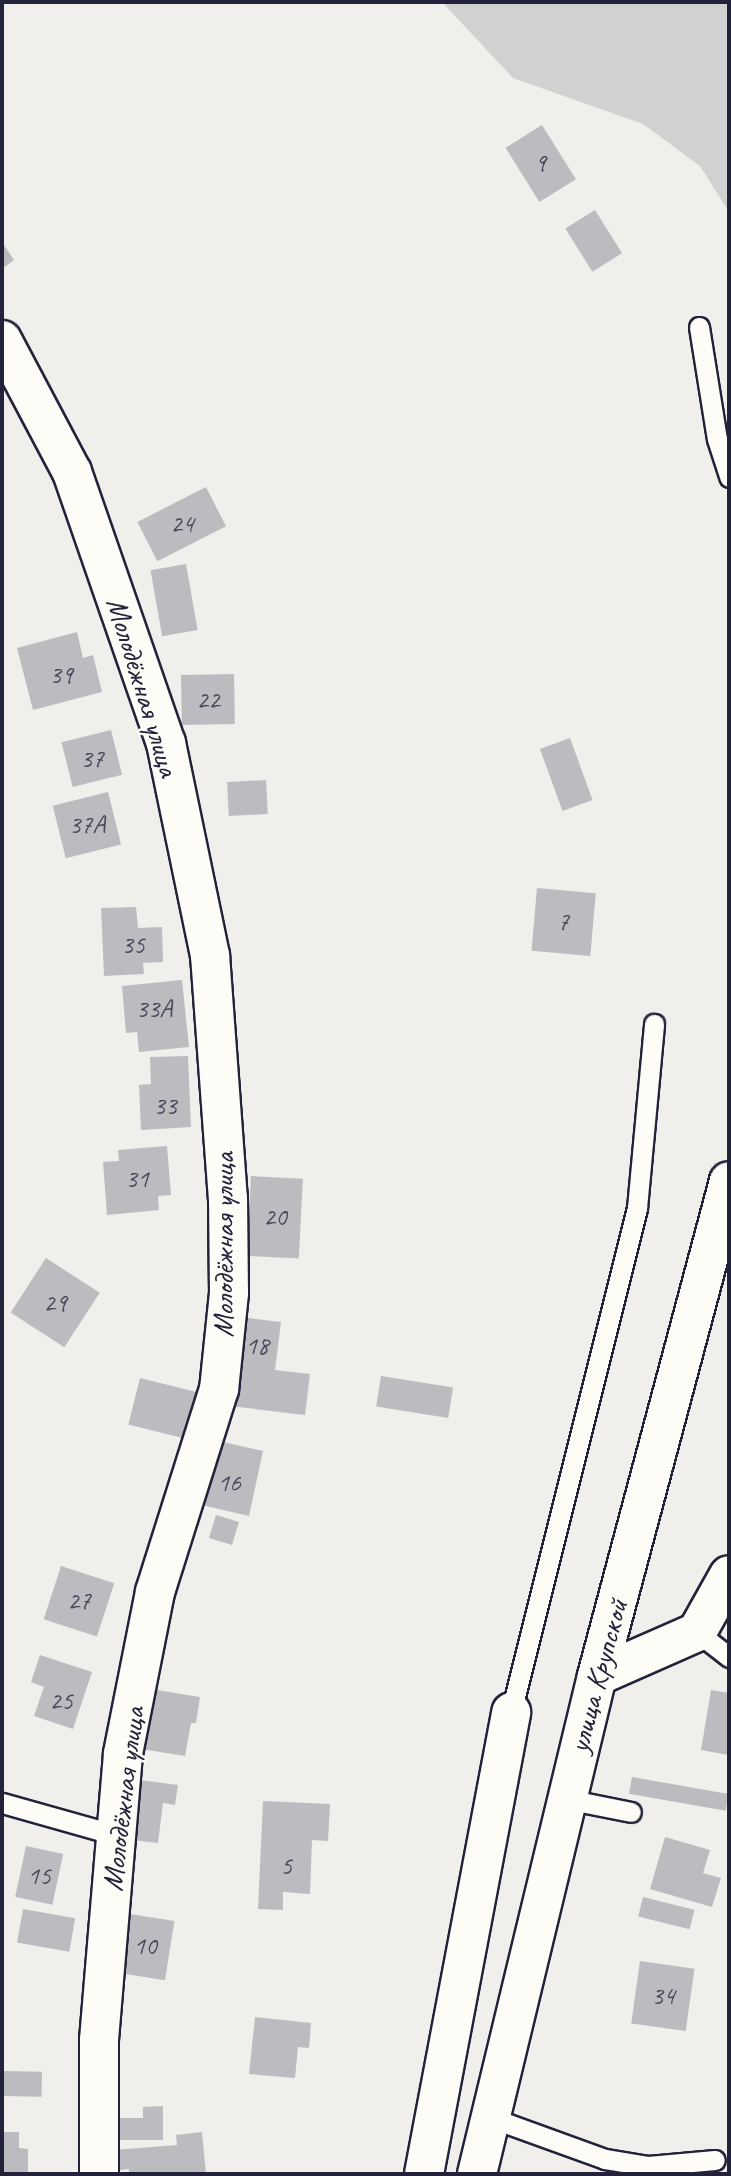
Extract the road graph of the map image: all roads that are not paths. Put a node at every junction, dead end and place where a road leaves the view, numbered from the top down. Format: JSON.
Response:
{"nodes":[{"id":1,"x":699,"y":327,"type":"dead end"},
{"id":2,"x":2,"y":340,"type":"edge"},
{"id":3,"x":729,"y":477,"type":"edge"},
{"id":4,"x":654,"y":1024,"type":"dead end"},
{"id":5,"x":729,"y":1181,"type":"edge"},
{"id":6,"x":729,"y":1575,"type":"edge"},
{"id":7,"x":697,"y":1632,"type":"junction"},
{"id":8,"x":729,"y":1657,"type":"edge"},
{"id":9,"x":597,"y":1676,"type":"junction"},
{"id":10,"x":511,"y":1712,"type":"joint"},
{"id":11,"x":566,"y":1800,"type":"junction"},
{"id":12,"x":2,"y":1803,"type":"edge"},
{"id":13,"x":631,"y":1812,"type":"dead end"},
{"id":14,"x":117,"y":1836,"type":"junction"},
{"id":15,"x":489,"y":2117,"type":"junction"},
{"id":16,"x":715,"y":2160,"type":"dead end"},
{"id":17,"x":99,"y":2174,"type":"edge"},
{"id":18,"x":424,"y":2174,"type":"edge"},
{"id":19,"x":477,"y":2174,"type":"edge"}],
"edges":[{"from":1,"to":3,"type":"lane"},
{"from":2,"to":14,"type":"street","name":"Молодёжная улица"},
{"from":4,"to":10,"type":"lane"},
{"from":5,"to":9,"type":"street","name":"улица Крупской"},
{"from":6,"to":7,"type":"street"},
{"from":7,"to":8,"type":"lane"},
{"from":7,"to":9,"type":"street"},
{"from":9,"to":11,"type":"street","name":"улица Крупской"},
{"from":10,"to":18,"type":"street"},
{"from":11,"to":13,"type":"lane"},
{"from":11,"to":15,"type":"street","name":"улица Крупской"},
{"from":12,"to":14,"type":"lane"},
{"from":14,"to":17,"type":"street","name":"Молодёжная улица"},
{"from":15,"to":16,"type":"lane"},
{"from":15,"to":19,"type":"street","name":"улица Крупской"}]}
